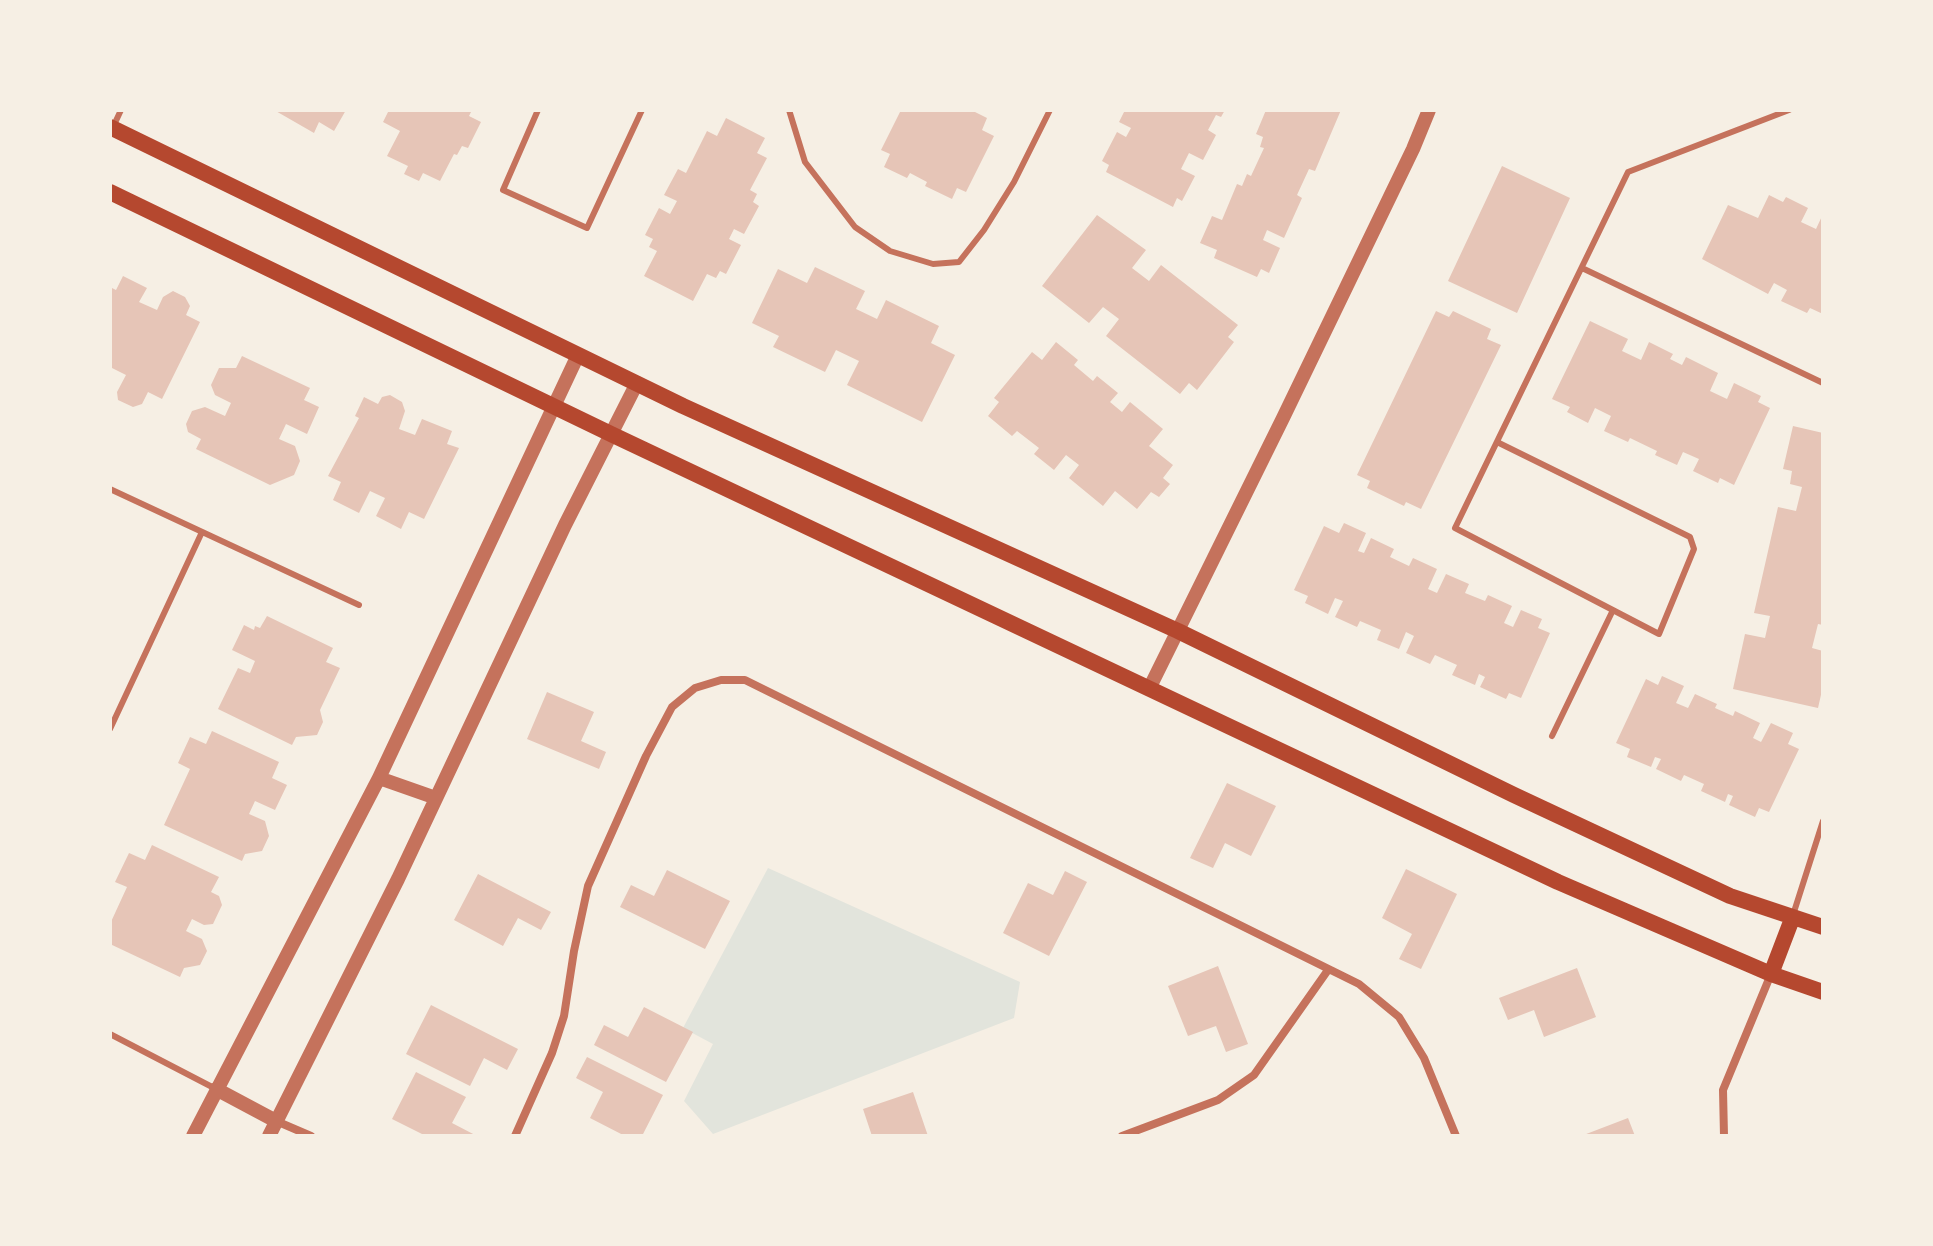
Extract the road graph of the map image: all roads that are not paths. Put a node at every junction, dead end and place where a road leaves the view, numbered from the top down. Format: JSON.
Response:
{"nodes":[{"id":1,"x":121,"y":110,"type":"edge"},
{"id":2,"x":538,"y":110,"type":"edge"},
{"id":3,"x":642,"y":110,"type":"edge"},
{"id":4,"x":789,"y":110,"type":"edge"},
{"id":5,"x":1050,"y":110,"type":"edge"},
{"id":6,"x":1429,"y":110,"type":"edge"},
{"id":7,"x":1789,"y":110,"type":"edge"},
{"id":8,"x":111,"y":129,"type":"edge"},
{"id":9,"x":110,"y":192,"type":"edge"},
{"id":10,"x":1582,"y":268,"type":"junction"},
{"id":11,"x":578,"y":355,"type":"junction"},
{"id":12,"x":637,"y":383,"type":"junction"},
{"id":13,"x":1823,"y":383,"type":"edge"},
{"id":14,"x":555,"y":407,"type":"junction"},
{"id":15,"x":613,"y":435,"type":"junction"},
{"id":16,"x":1497,"y":442,"type":"junction"},
{"id":17,"x":110,"y":489,"type":"edge"},
{"id":18,"x":202,"y":532,"type":"junction"},
{"id":19,"x":359,"y":605,"type":"dead end"},
{"id":20,"x":1613,"y":610,"type":"junction"},
{"id":21,"x":1178,"y":631,"type":"junction"},
{"id":22,"x":1149,"y":689,"type":"junction"},
{"id":23,"x":110,"y":729,"type":"edge"},
{"id":24,"x":1552,"y":736,"type":"dead end"},
{"id":25,"x":379,"y":778,"type":"junction"},
{"id":26,"x":436,"y":798,"type":"junction"},
{"id":27,"x":1823,"y":821,"type":"edge"},
{"id":28,"x":1792,"y":919,"type":"junction"},
{"id":29,"x":1823,"y":927,"type":"edge"},
{"id":30,"x":1328,"y":970,"type":"junction"},
{"id":31,"x":1771,"y":974,"type":"junction"},
{"id":32,"x":1823,"y":992,"type":"edge"},
{"id":33,"x":110,"y":1034,"type":"edge"},
{"id":34,"x":216,"y":1089,"type":"junction"},
{"id":35,"x":276,"y":1121,"type":"junction"},
{"id":36,"x":193,"y":1136,"type":"edge"},
{"id":37,"x":269,"y":1136,"type":"edge"},
{"id":38,"x":311,"y":1136,"type":"edge"},
{"id":39,"x":515,"y":1136,"type":"edge"},
{"id":40,"x":1122,"y":1136,"type":"edge"},
{"id":41,"x":1456,"y":1136,"type":"edge"},
{"id":42,"x":1724,"y":1136,"type":"edge"}],
"edges":[{"from":1,"to":8,"type":"lane"},
{"from":2,"to":3,"type":"lane"},
{"from":4,"to":5,"type":"lane"},
{"from":6,"to":21,"type":"street"},
{"from":7,"to":10,"type":"lane"},
{"from":8,"to":11,"type":"main road"},
{"from":9,"to":14,"type":"main road"},
{"from":10,"to":13,"type":"lane"},
{"from":10,"to":16,"type":"lane"},
{"from":11,"to":12,"type":"main road"},
{"from":11,"to":14,"type":"street"},
{"from":12,"to":15,"type":"street"},
{"from":12,"to":21,"type":"main road"},
{"from":14,"to":15,"type":"main road"},
{"from":14,"to":25,"type":"street"},
{"from":15,"to":22,"type":"main road"},
{"from":15,"to":26,"type":"street"},
{"from":16,"to":20,"type":"lane"},
{"from":16,"to":20,"type":"lane"},
{"from":17,"to":18,"type":"lane"},
{"from":18,"to":19,"type":"lane"},
{"from":18,"to":23,"type":"lane"},
{"from":20,"to":24,"type":"lane"},
{"from":21,"to":22,"type":"street"},
{"from":21,"to":28,"type":"main road"},
{"from":22,"to":31,"type":"main road"},
{"from":25,"to":26,"type":"street"},
{"from":25,"to":34,"type":"street"},
{"from":26,"to":35,"type":"street"},
{"from":27,"to":28,"type":"lane"},
{"from":28,"to":29,"type":"main road"},
{"from":28,"to":31,"type":"main road"},
{"from":30,"to":39,"type":"street"},
{"from":30,"to":40,"type":"street"},
{"from":30,"to":41,"type":"street"},
{"from":31,"to":32,"type":"main road"},
{"from":31,"to":42,"type":"street"},
{"from":33,"to":34,"type":"lane"},
{"from":34,"to":35,"type":"street"},
{"from":34,"to":36,"type":"street"},
{"from":35,"to":37,"type":"street"},
{"from":35,"to":38,"type":"street"}]}
